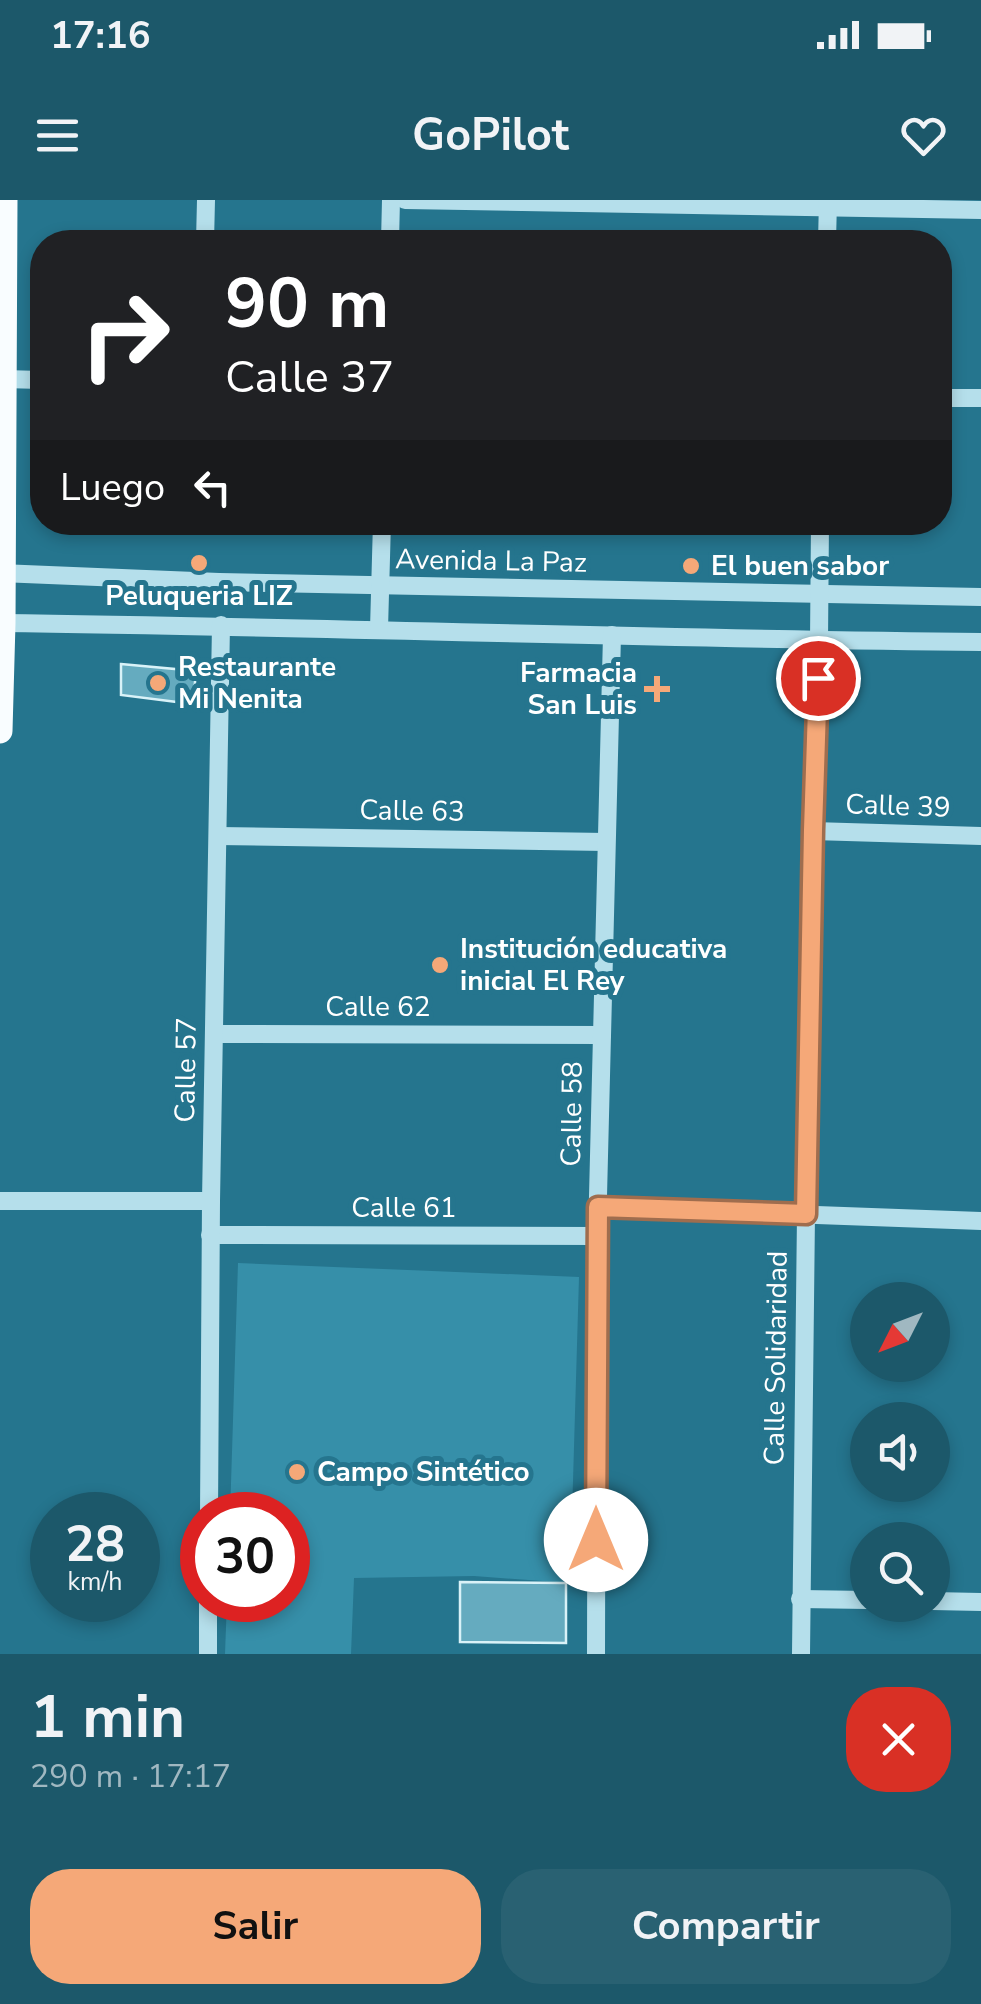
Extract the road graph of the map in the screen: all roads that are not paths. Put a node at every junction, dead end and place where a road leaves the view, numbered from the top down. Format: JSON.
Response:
{"nodes":[{"id":1,"x":5,"y":200,"type":"edge"},
{"id":2,"x":206,"y":200,"type":"edge"},
{"id":3,"x":392,"y":200,"type":"edge"},
{"id":4,"x":406,"y":200,"type":"edge"},
{"id":5,"x":828,"y":204,"type":"edge"},
{"id":6,"x":981,"y":210,"type":"edge"},
{"id":7,"x":205,"y":230,"type":"edge"},
{"id":8,"x":391,"y":230,"type":"edge"},
{"id":9,"x":827,"y":230,"type":"edge"},
{"id":10,"x":3,"y":379,"type":"junction"},
{"id":11,"x":30,"y":380,"type":"edge"},
{"id":12,"x":952,"y":398,"type":"edge"},
{"id":13,"x":981,"y":398,"type":"edge"},
{"id":14,"x":382,"y":535,"type":"edge"},
{"id":15,"x":820,"y":535,"type":"edge"},
{"id":16,"x":1,"y":573,"type":"edge"},
{"id":17,"x":380,"y":585,"type":"junction"},
{"id":18,"x":818,"y":595,"type":"junction"},
{"id":19,"x":981,"y":597,"type":"edge"},
{"id":20,"x":1,"y":623,"type":"edge"},
{"id":21,"x":221,"y":625,"type":"junction"},
{"id":22,"x":379,"y":630,"type":"junction"},
{"id":23,"x":612,"y":635,"type":"junction"},
{"id":24,"x":819,"y":640,"type":"junction"},
{"id":25,"x":981,"y":642,"type":"edge"},
{"id":26,"x":0,"y":732,"type":"edge"},
{"id":27,"x":813,"y":830,"type":"junction"},
{"id":28,"x":218,"y":836,"type":"junction"},
{"id":29,"x":981,"y":836,"type":"edge"},
{"id":30,"x":606,"y":842,"type":"junction"},
{"id":31,"x":214,"y":1034,"type":"junction"},
{"id":32,"x":602,"y":1034,"type":"junction"},
{"id":33,"x":0,"y":1201,"type":"edge"},
{"id":34,"x":211,"y":1201,"type":"junction"},
{"id":35,"x":598,"y":1207,"type":"junction"},
{"id":36,"x":806,"y":1214,"type":"junction"},
{"id":37,"x":981,"y":1221,"type":"edge"},
{"id":38,"x":210,"y":1235,"type":"junction"},
{"id":39,"x":597,"y":1236,"type":"junction"},
{"id":40,"x":209,"y":1492,"type":"edge"},
{"id":41,"x":800,"y":1599,"type":"junction"},
{"id":42,"x":850,"y":1600,"type":"edge"},
{"id":43,"x":950,"y":1601,"type":"edge"},
{"id":44,"x":981,"y":1602,"type":"edge"},
{"id":45,"x":208,"y":1622,"type":"edge"},
{"id":46,"x":208,"y":1654,"type":"edge"},
{"id":47,"x":596,"y":1654,"type":"edge"},
{"id":48,"x":801,"y":1654,"type":"edge"}],
"edges":[{"from":1,"to":10,"type":"main road"},
{"from":2,"to":7,"type":"street"},
{"from":3,"to":8,"type":"street"},
{"from":4,"to":5,"type":"street"},
{"from":5,"to":6,"type":"street"},
{"from":5,"to":9,"type":"street"},
{"from":10,"to":11,"type":"street"},
{"from":10,"to":16,"type":"main road"},
{"from":12,"to":13,"type":"street"},
{"from":14,"to":17,"type":"street"},
{"from":15,"to":18,"type":"street","name":"Calle Solidaridad"},
{"from":16,"to":17,"type":"street","name":"Avenida La Paz"},
{"from":16,"to":20,"type":"main road"},
{"from":17,"to":18,"type":"street","name":"Avenida La Paz"},
{"from":17,"to":22,"type":"street"},
{"from":18,"to":19,"type":"street","name":"Avenida La Paz"},
{"from":18,"to":24,"type":"street","name":"Calle Solidaridad"},
{"from":20,"to":21,"type":"street"},
{"from":20,"to":26,"type":"main road"},
{"from":21,"to":22,"type":"street"},
{"from":21,"to":28,"type":"street","name":"Calle 57"},
{"from":22,"to":23,"type":"street"},
{"from":23,"to":24,"type":"street"},
{"from":23,"to":30,"type":"street","name":"Calle 58"},
{"from":24,"to":25,"type":"street"},
{"from":24,"to":27,"type":"street","name":"Calle Solidaridad"},
{"from":27,"to":29,"type":"street","name":"Calle 39"},
{"from":27,"to":36,"type":"street","name":"Calle Solidaridad"},
{"from":28,"to":30,"type":"street","name":"Calle 63"},
{"from":28,"to":31,"type":"street","name":"Calle 57"},
{"from":30,"to":32,"type":"street","name":"Calle 58"},
{"from":31,"to":32,"type":"street","name":"Calle 62"},
{"from":31,"to":34,"type":"street","name":"Calle 57"},
{"from":32,"to":35,"type":"street","name":"Calle 58"},
{"from":33,"to":34,"type":"street"},
{"from":34,"to":38,"type":"street","name":"Calle 57"},
{"from":35,"to":36,"type":"street"},
{"from":35,"to":39,"type":"street","name":"Calle 58"},
{"from":36,"to":37,"type":"street"},
{"from":36,"to":41,"type":"street","name":"Calle Solidaridad"},
{"from":38,"to":39,"type":"street","name":"Calle 61"},
{"from":38,"to":40,"type":"street","name":"Calle 57"},
{"from":39,"to":47,"type":"street","name":"Calle 58"},
{"from":41,"to":42,"type":"street"},
{"from":41,"to":48,"type":"street","name":"Calle Solidaridad"},
{"from":43,"to":44,"type":"street"},
{"from":45,"to":46,"type":"street"}]}
